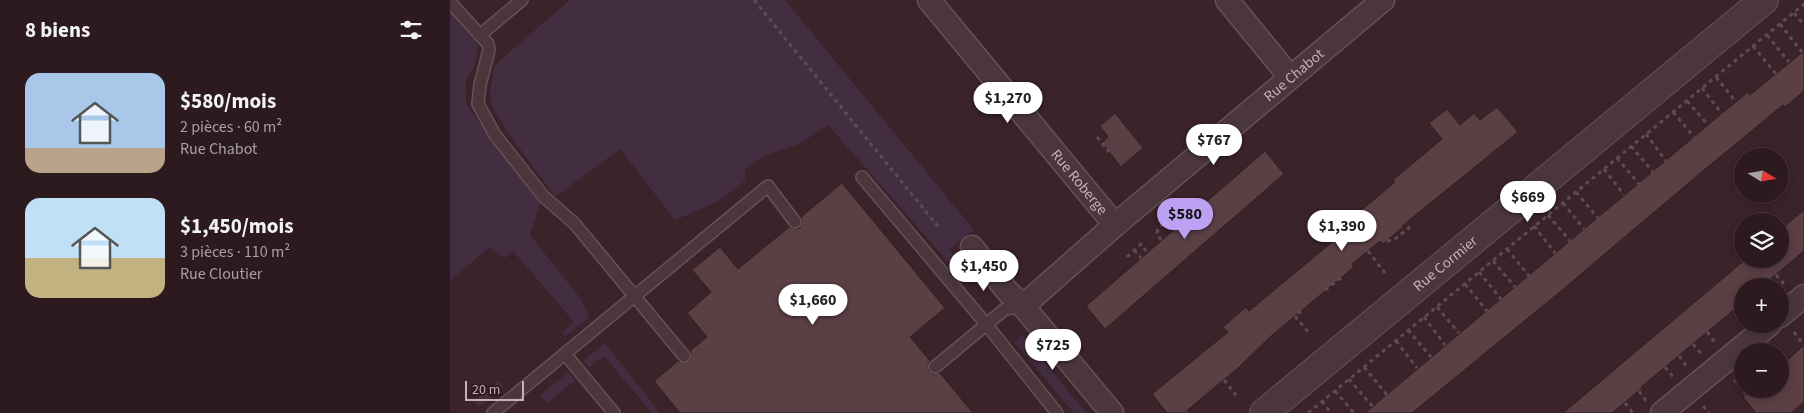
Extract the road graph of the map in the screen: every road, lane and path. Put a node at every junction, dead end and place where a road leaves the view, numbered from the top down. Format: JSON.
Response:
{"nodes":[{"id":1,"x":522,"y":0,"type":"edge"},
{"id":2,"x":754,"y":0,"type":"edge"},
{"id":3,"x":929,"y":0,"type":"edge"},
{"id":4,"x":1227,"y":0,"type":"edge"},
{"id":5,"x":1383,"y":0,"type":"edge"},
{"id":6,"x":1764,"y":0,"type":"edge"},
{"id":7,"x":450,"y":2,"type":"edge"},
{"id":8,"x":1804,"y":4,"type":"edge"},
{"id":9,"x":1794,"y":13,"type":"dead end"},
{"id":10,"x":1780,"y":24,"type":"dead end"},
{"id":11,"x":1804,"y":26,"type":"edge"},
{"id":12,"x":480,"y":35,"type":"junction"},
{"id":13,"x":1767,"y":35,"type":"dead end"},
{"id":14,"x":1753,"y":46,"type":"dead end"},
{"id":15,"x":1802,"y":52,"type":"dead end"},
{"id":16,"x":1789,"y":62,"type":"dead end"},
{"id":17,"x":1776,"y":74,"type":"dead end"},
{"id":18,"x":1290,"y":77,"type":"junction"},
{"id":19,"x":1716,"y":77,"type":"dead end"},
{"id":20,"x":1702,"y":88,"type":"dead end"},
{"id":21,"x":1687,"y":101,"type":"dead end"},
{"id":22,"x":1736,"y":102,"type":"dead end"},
{"id":23,"x":1673,"y":112,"type":"dead end"},
{"id":24,"x":1722,"y":114,"type":"dead end"},
{"id":25,"x":1708,"y":126,"type":"dead end"},
{"id":26,"x":1646,"y":134,"type":"dead end"},
{"id":27,"x":1097,"y":137,"type":"dead end"},
{"id":28,"x":1694,"y":137,"type":"dead end"},
{"id":29,"x":1631,"y":146,"type":"dead end"},
{"id":30,"x":1109,"y":152,"type":"dead end"},
{"id":31,"x":1618,"y":158,"type":"dead end"},
{"id":32,"x":1666,"y":161,"type":"dead end"},
{"id":33,"x":1604,"y":169,"type":"dead end"},
{"id":34,"x":1653,"y":172,"type":"dead end"},
{"id":35,"x":862,"y":177,"type":"dead end"},
{"id":36,"x":1638,"y":184,"type":"dead end"},
{"id":37,"x":1576,"y":192,"type":"dead end"},
{"id":38,"x":1624,"y":195,"type":"dead end"},
{"id":39,"x":1563,"y":203,"type":"dead end"},
{"id":40,"x":1548,"y":215,"type":"dead end"},
{"id":41,"x":1598,"y":218,"type":"dead end"},
{"id":42,"x":795,"y":222,"type":"dead end"},
{"id":43,"x":1164,"y":222,"type":"dead end"},
{"id":44,"x":1115,"y":225,"type":"junction"},
{"id":45,"x":1411,"y":226,"type":"dead end"},
{"id":46,"x":1534,"y":226,"type":"dead end"},
{"id":47,"x":940,"y":229,"type":"dead end"},
{"id":48,"x":1584,"y":230,"type":"dead end"},
{"id":49,"x":1162,"y":240,"type":"dead end"},
{"id":50,"x":1386,"y":241,"type":"dead end"},
{"id":51,"x":1570,"y":241,"type":"dead end"},
{"id":52,"x":972,"y":247,"type":"dead end"},
{"id":53,"x":1507,"y":249,"type":"dead end"},
{"id":54,"x":1134,"y":250,"type":"junction"},
{"id":55,"x":1368,"y":251,"type":"dead end"},
{"id":56,"x":1147,"y":252,"type":"dead end"},
{"id":57,"x":1556,"y":253,"type":"dead end"},
{"id":58,"x":1127,"y":257,"type":"dead end"},
{"id":59,"x":1140,"y":258,"type":"dead end"},
{"id":60,"x":1493,"y":261,"type":"dead end"},
{"id":61,"x":1479,"y":272,"type":"dead end"},
{"id":62,"x":1385,"y":273,"type":"dead end"},
{"id":63,"x":1529,"y":276,"type":"dead end"},
{"id":64,"x":1342,"y":277,"type":"dead end"},
{"id":65,"x":1465,"y":284,"type":"dead end"},
{"id":66,"x":1515,"y":288,"type":"dead end"},
{"id":67,"x":1325,"y":290,"type":"dead end"},
{"id":68,"x":1804,"y":296,"type":"edge"},
{"id":69,"x":634,"y":297,"type":"junction"},
{"id":70,"x":1501,"y":299,"type":"dead end"},
{"id":71,"x":1023,"y":306,"type":"junction"},
{"id":72,"x":1437,"y":307,"type":"dead end"},
{"id":73,"x":1789,"y":308,"type":"edge"},
{"id":74,"x":1487,"y":311,"type":"dead end"},
{"id":75,"x":1300,"y":312,"type":"dead end"},
{"id":76,"x":1424,"y":317,"type":"dead end"},
{"id":77,"x":986,"y":324,"type":"junction"},
{"id":78,"x":1408,"y":330,"type":"dead end"},
{"id":79,"x":1759,"y":333,"type":"edge"},
{"id":80,"x":1310,"y":334,"type":"dead end"},
{"id":81,"x":1459,"y":334,"type":"dead end"},
{"id":82,"x":1396,"y":341,"type":"dead end"},
{"id":83,"x":1446,"y":345,"type":"dead end"},
{"id":84,"x":565,"y":354,"type":"junction"},
{"id":85,"x":684,"y":356,"type":"dead end"},
{"id":86,"x":1431,"y":356,"type":"dead end"},
{"id":87,"x":935,"y":367,"type":"dead end"},
{"id":88,"x":1364,"y":367,"type":"dead end"},
{"id":89,"x":1417,"y":368,"type":"dead end"},
{"id":90,"x":1349,"y":379,"type":"dead end"},
{"id":91,"x":1224,"y":380,"type":"dead end"},
{"id":92,"x":1335,"y":391,"type":"dead end"},
{"id":93,"x":1236,"y":395,"type":"dead end"},
{"id":94,"x":1387,"y":395,"type":"dead end"},
{"id":95,"x":1322,"y":401,"type":"dead end"},
{"id":96,"x":1625,"y":403,"type":"dead end"},
{"id":97,"x":1373,"y":407,"type":"dead end"},
{"id":98,"x":493,"y":413,"type":"edge"},
{"id":99,"x":614,"y":413,"type":"edge"},
{"id":100,"x":1057,"y":413,"type":"edge"},
{"id":101,"x":1112,"y":413,"type":"edge"},
{"id":102,"x":1264,"y":413,"type":"edge"},
{"id":103,"x":1308,"y":413,"type":"edge"},
{"id":104,"x":1332,"y":413,"type":"edge"},
{"id":105,"x":1354,"y":413,"type":"edge"},
{"id":106,"x":1633,"y":413,"type":"edge"},
{"id":107,"x":1662,"y":413,"type":"edge"}],
"edges":[{"from":1,"to":12,"type":"lane"},
{"from":2,"to":47,"type":"path"},
{"from":3,"to":44,"type":"street","name":"Rue Roberge"},
{"from":4,"to":18,"type":"street"},
{"from":5,"to":18,"type":"street","name":"Rue Chabot"},
{"from":6,"to":102,"type":"street","name":"Rue Cormier"},
{"from":7,"to":12,"type":"lane"},
{"from":8,"to":103,"type":"path","name":"Rue Cormier"},
{"from":9,"to":11,"type":"path"},
{"from":10,"to":15,"type":"path"},
{"from":12,"to":69,"type":"lane"},
{"from":13,"to":16,"type":"path"},
{"from":14,"to":17,"type":"path"},
{"from":18,"to":44,"type":"street","name":"Rue Chabot"},
{"from":19,"to":22,"type":"path"},
{"from":20,"to":24,"type":"path"},
{"from":21,"to":25,"type":"path"},
{"from":23,"to":28,"type":"path"},
{"from":26,"to":32,"type":"path"},
{"from":27,"to":30,"type":"path"},
{"from":29,"to":34,"type":"path"},
{"from":31,"to":36,"type":"path"},
{"from":33,"to":38,"type":"path"},
{"from":35,"to":77,"type":"lane"},
{"from":37,"to":41,"type":"path"},
{"from":39,"to":48,"type":"path"},
{"from":40,"to":51,"type":"path"},
{"from":42,"to":69,"type":"lane"},
{"from":43,"to":49,"type":"path"},
{"from":44,"to":71,"type":"street","name":"Rue Chabot"},
{"from":45,"to":50,"type":"path"},
{"from":46,"to":57,"type":"path"},
{"from":52,"to":71,"type":"street"},
{"from":53,"to":63,"type":"path"},
{"from":54,"to":56,"type":"path"},
{"from":54,"to":58,"type":"path"},
{"from":54,"to":59,"type":"path"},
{"from":55,"to":62,"type":"path"},
{"from":60,"to":66,"type":"path"},
{"from":61,"to":70,"type":"path"},
{"from":64,"to":67,"type":"path"},
{"from":65,"to":74,"type":"path"},
{"from":68,"to":73,"type":"street"},
{"from":69,"to":84,"type":"lane"},
{"from":69,"to":85,"type":"lane"},
{"from":71,"to":77,"type":"lane"},
{"from":71,"to":101,"type":"street"},
{"from":72,"to":81,"type":"path"},
{"from":75,"to":80,"type":"path"},
{"from":76,"to":83,"type":"path"},
{"from":77,"to":87,"type":"lane"},
{"from":77,"to":100,"type":"lane"},
{"from":78,"to":86,"type":"path"},
{"from":79,"to":107,"type":"street"},
{"from":82,"to":89,"type":"path"},
{"from":84,"to":98,"type":"lane"},
{"from":84,"to":99,"type":"lane"},
{"from":88,"to":94,"type":"path"},
{"from":90,"to":97,"type":"path"},
{"from":91,"to":93,"type":"path"},
{"from":92,"to":105,"type":"path"},
{"from":95,"to":104,"type":"path"},
{"from":96,"to":106,"type":"path"}]}
